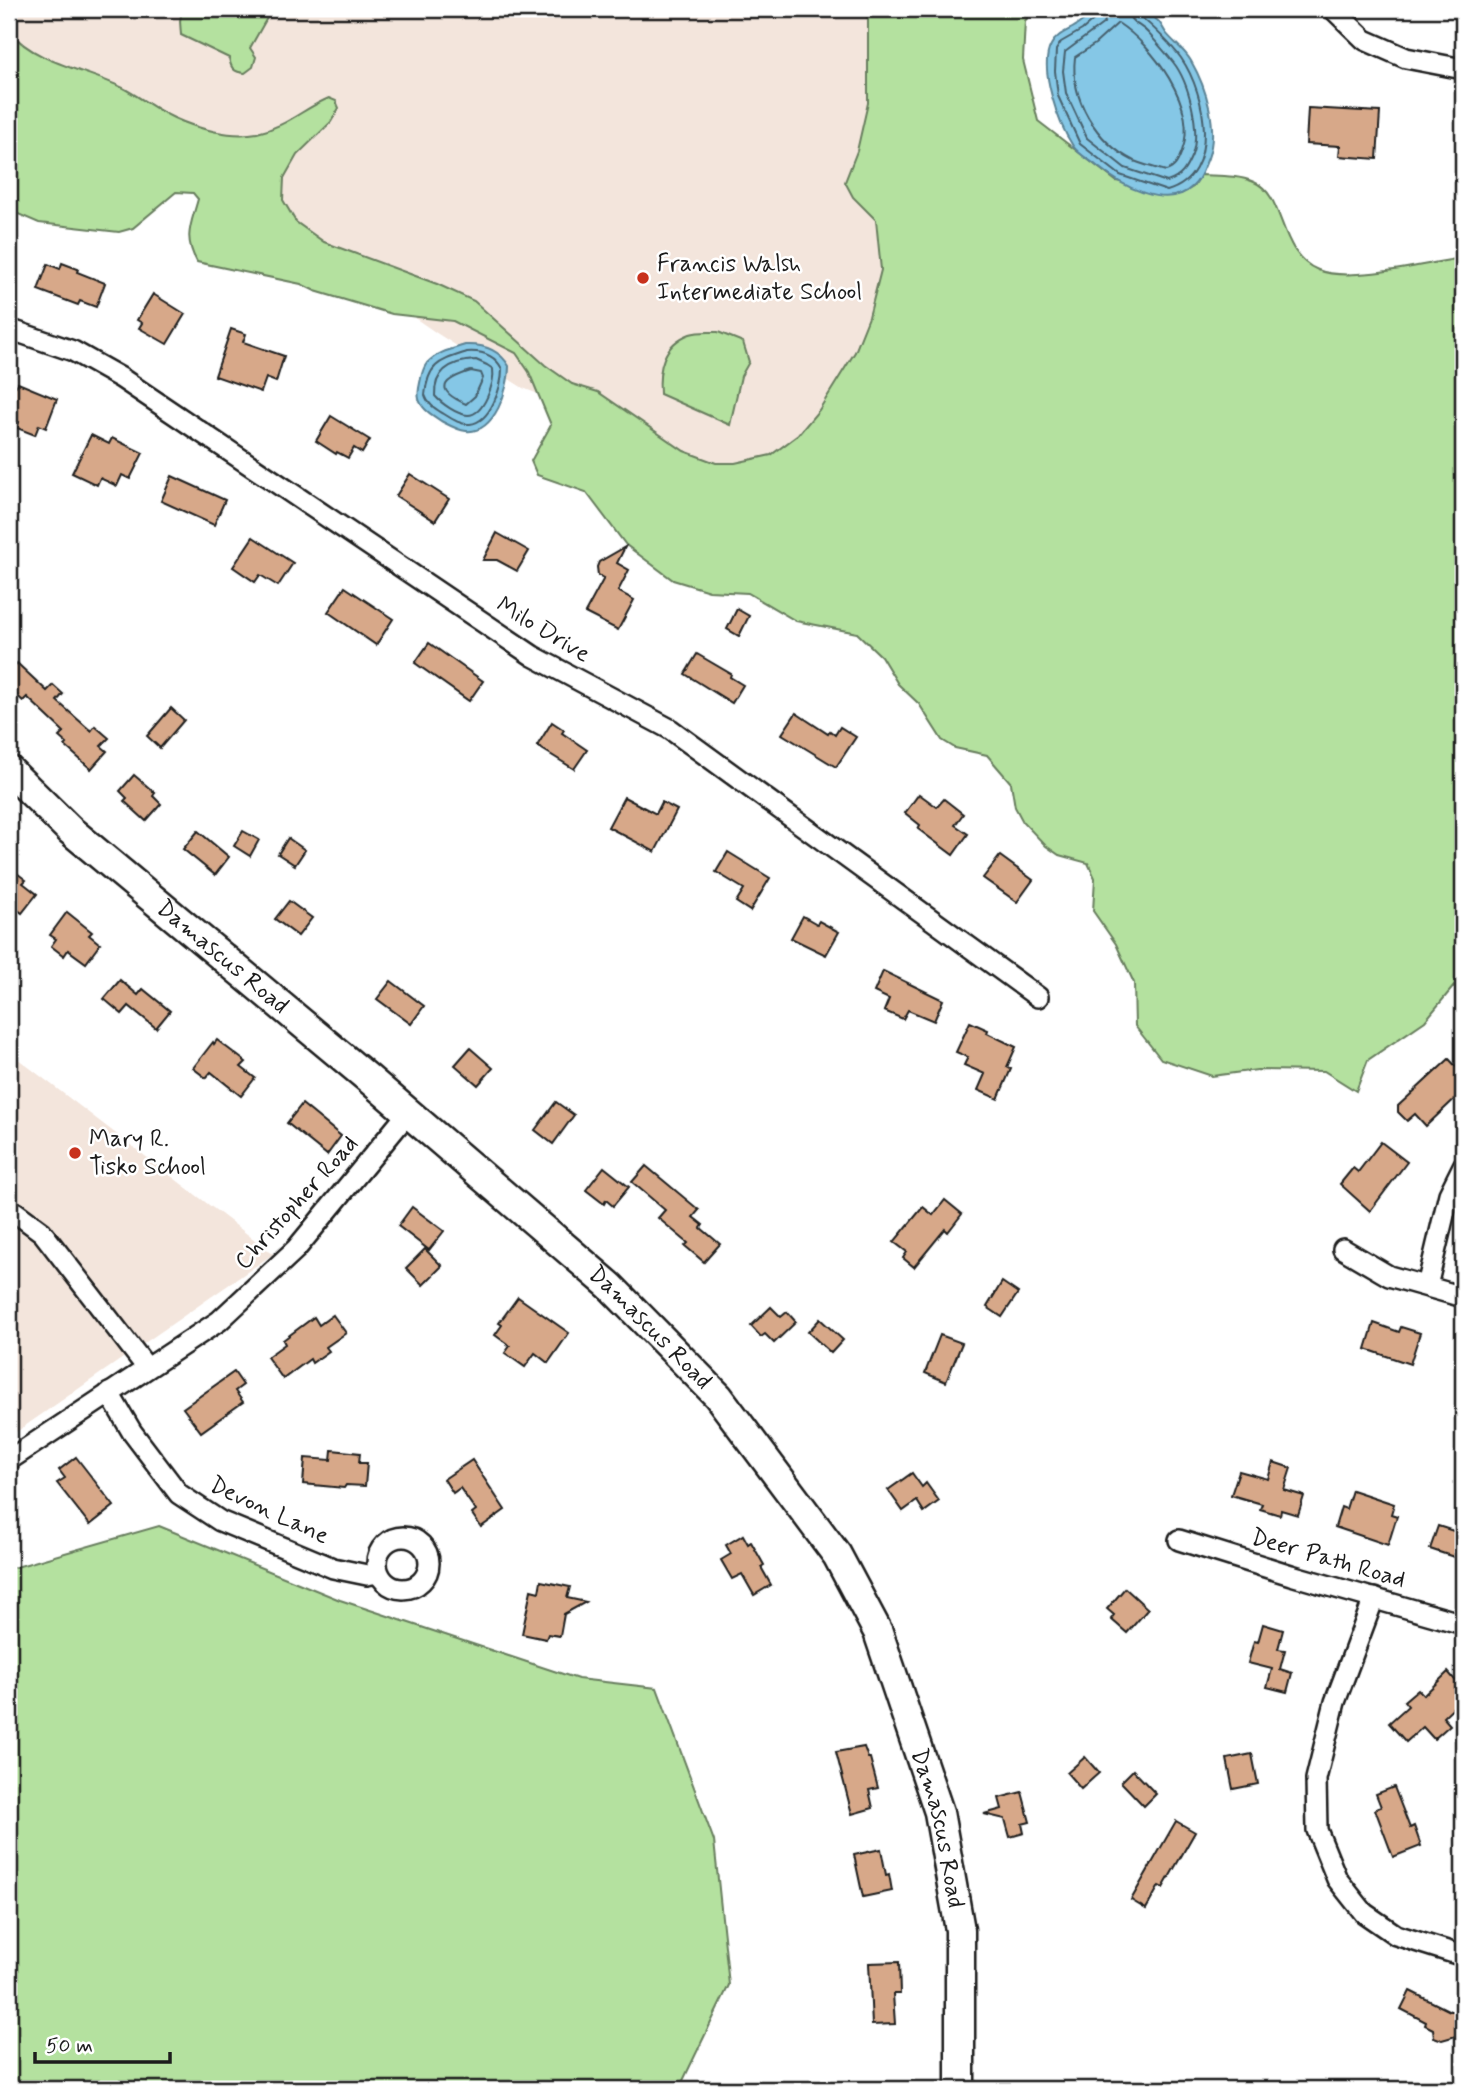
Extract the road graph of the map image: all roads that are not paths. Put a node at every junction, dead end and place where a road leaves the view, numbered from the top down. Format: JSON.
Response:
{"nodes":[{"id":1,"x":1333,"y":9,"type":"edge"},
{"id":2,"x":1463,"y":69,"type":"edge"},
{"id":3,"x":9,"y":329,"type":"edge"},
{"id":4,"x":9,"y":771,"type":"edge"},
{"id":5,"x":1038,"y":997,"type":"dead end"},
{"id":6,"x":408,"y":1113,"type":"junction"},
{"id":7,"x":1463,"y":1166,"type":"edge"},
{"id":8,"x":9,"y":1213,"type":"edge"},
{"id":9,"x":1343,"y":1249,"type":"dead end"},
{"id":10,"x":1427,"y":1286,"type":"junction"},
{"id":11,"x":1463,"y":1297,"type":"edge"},
{"id":12,"x":147,"y":1368,"type":"junction"},
{"id":13,"x":108,"y":1393,"type":"junction"},
{"id":14,"x":9,"y":1460,"type":"edge"},
{"id":15,"x":1180,"y":1540,"type":"dead end"},
{"id":16,"x":379,"y":1573,"type":"dead end"},
{"id":17,"x":1374,"y":1598,"type":"junction"},
{"id":18,"x":1463,"y":1624,"type":"edge"},
{"id":19,"x":1463,"y":1956,"type":"edge"},
{"id":20,"x":960,"y":2089,"type":"edge"}],
"edges":[{"from":1,"to":2,"type":"street"},
{"from":3,"to":5,"type":"street","name":"Milo Drive"},
{"from":4,"to":6,"type":"street","name":"Damascus Road"},
{"from":6,"to":12,"type":"street","name":"Christopher Road"},
{"from":6,"to":20,"type":"street","name":"Damascus Road"},
{"from":7,"to":10,"type":"street"},
{"from":8,"to":12,"type":"street"},
{"from":9,"to":10,"type":"street"},
{"from":10,"to":11,"type":"street"},
{"from":12,"to":13,"type":"street","name":"Christopher Road"},
{"from":13,"to":14,"type":"street","name":"Christopher Road"},
{"from":13,"to":16,"type":"street","name":"Devon Lane"},
{"from":15,"to":17,"type":"street","name":"Deer Path Road"},
{"from":17,"to":18,"type":"street","name":"Deer Path Road"},
{"from":17,"to":19,"type":"street"}]}
